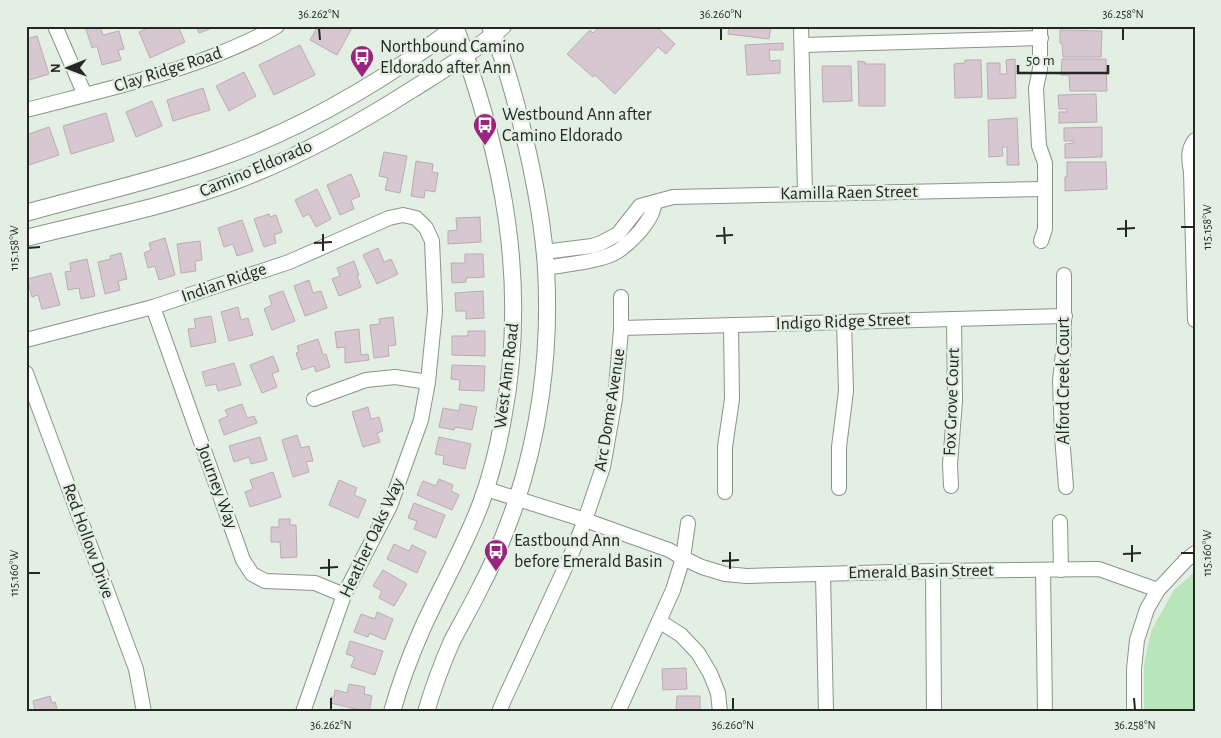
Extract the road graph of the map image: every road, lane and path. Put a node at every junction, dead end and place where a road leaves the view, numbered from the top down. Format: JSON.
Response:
{"nodes":[{"id":1,"x":55,"y":26,"type":"edge"},
{"id":2,"x":277,"y":26,"type":"edge"},
{"id":3,"x":802,"y":26,"type":"edge"},
{"id":4,"x":456,"y":27,"type":"edge"},
{"id":5,"x":495,"y":29,"type":"edge"},
{"id":6,"x":1040,"y":32,"type":"edge"},
{"id":7,"x":802,"y":45,"type":"junction"},
{"id":8,"x":465,"y":54,"type":"junction"},
{"id":9,"x":84,"y":95,"type":"junction"},
{"id":10,"x":26,"y":110,"type":"edge"},
{"id":11,"x":1195,"y":140,"type":"edge"},
{"id":12,"x":1044,"y":189,"type":"junction"},
{"id":13,"x":806,"y":193,"type":"junction"},
{"id":14,"x":26,"y":213,"type":"edge"},
{"id":15,"x":416,"y":218,"type":"joint"},
{"id":16,"x":26,"y":238,"type":"edge"},
{"id":17,"x":1041,"y":241,"type":"dead end"},
{"id":18,"x":545,"y":260,"type":"junction"},
{"id":19,"x":1064,"y":274,"type":"dead end"},
{"id":20,"x":1194,"y":282,"type":"edge"},
{"id":21,"x":621,"y":297,"type":"dead end"},
{"id":22,"x":154,"y":307,"type":"junction"},
{"id":23,"x":1065,"y":316,"type":"junction"},
{"id":24,"x":954,"y":319,"type":"junction"},
{"id":25,"x":1195,"y":320,"type":"edge"},
{"id":26,"x":844,"y":322,"type":"junction"},
{"id":27,"x":731,"y":325,"type":"junction"},
{"id":28,"x":621,"y":328,"type":"junction"},
{"id":29,"x":26,"y":340,"type":"edge"},
{"id":30,"x":26,"y":373,"type":"edge"},
{"id":31,"x":428,"y":382,"type":"junction"},
{"id":32,"x":314,"y":398,"type":"dead end"},
{"id":33,"x":951,"y":486,"type":"dead end"},
{"id":34,"x":1066,"y":487,"type":"dead end"},
{"id":35,"x":838,"y":488,"type":"dead end"},
{"id":36,"x":486,"y":489,"type":"junction"},
{"id":37,"x":725,"y":492,"type":"dead end"},
{"id":38,"x":517,"y":499,"type":"junction"},
{"id":39,"x":585,"y":520,"type":"junction"},
{"id":40,"x":1060,"y":522,"type":"dead end"},
{"id":41,"x":688,"y":523,"type":"dead end"},
{"id":42,"x":1195,"y":553,"type":"edge"},
{"id":43,"x":683,"y":558,"type":"junction"},
{"id":44,"x":1043,"y":570,"type":"junction"},
{"id":45,"x":1061,"y":570,"type":"junction"},
{"id":46,"x":932,"y":571,"type":"junction"},
{"id":47,"x":823,"y":574,"type":"junction"},
{"id":48,"x":1158,"y":590,"type":"junction"},
{"id":49,"x":344,"y":595,"type":"junction"},
{"id":50,"x":659,"y":621,"type":"junction"},
{"id":51,"x":144,"y":712,"type":"edge"},
{"id":52,"x":303,"y":712,"type":"edge"},
{"id":53,"x":392,"y":712,"type":"edge"},
{"id":54,"x":426,"y":712,"type":"edge"},
{"id":55,"x":499,"y":712,"type":"edge"},
{"id":56,"x":618,"y":712,"type":"edge"},
{"id":57,"x":720,"y":712,"type":"edge"},
{"id":58,"x":826,"y":712,"type":"edge"},
{"id":59,"x":934,"y":712,"type":"edge"},
{"id":60,"x":1045,"y":712,"type":"edge"},
{"id":61,"x":1134,"y":712,"type":"edge"}],
"edges":[{"from":1,"to":9,"type":"street"},
{"from":2,"to":9,"type":"street","name":"Clay Ridge Road"},
{"from":3,"to":7,"type":"street"},
{"from":4,"to":8,"type":"main road","name":"West Ann Road"},
{"from":4,"to":14,"type":"main road","name":"Camino Eldorado"},
{"from":5,"to":8,"type":"main road","name":"Camino Eldorado"},
{"from":5,"to":18,"type":"main road","name":"West Ann Road"},
{"from":6,"to":7,"type":"street"},
{"from":6,"to":12,"type":"street"},
{"from":7,"to":13,"type":"street"},
{"from":8,"to":16,"type":"main road","name":"Camino Eldorado"},
{"from":8,"to":36,"type":"main road","name":"West Ann Road"},
{"from":9,"to":10,"type":"street","name":"Clay Ridge Road"},
{"from":11,"to":20,"type":"street"},
{"from":12,"to":13,"type":"street","name":"Kamilla Raen Street"},
{"from":12,"to":17,"type":"street"},
{"from":13,"to":18,"type":"street","name":"Kamilla Raen Street"},
{"from":15,"to":22,"type":"street","name":"Indian Ridge"},
{"from":15,"to":31,"type":"street","name":"Heather Oaks Way"},
{"from":18,"to":38,"type":"main road","name":"West Ann Road"},
{"from":19,"to":23,"type":"street","name":"Alford Creek Court"},
{"from":20,"to":25,"type":"street"},
{"from":21,"to":28,"type":"street","name":"Arc Dome Avenue"},
{"from":22,"to":29,"type":"street","name":"Indian Ridge"},
{"from":22,"to":49,"type":"street","name":"Journey Way"},
{"from":23,"to":24,"type":"street","name":"Indigo Ridge Street"},
{"from":23,"to":34,"type":"street","name":"Alford Creek Court"},
{"from":24,"to":26,"type":"street","name":"Indigo Ridge Street"},
{"from":24,"to":33,"type":"street","name":"Fox Grove Court"},
{"from":26,"to":27,"type":"street","name":"Indigo Ridge Street"},
{"from":26,"to":35,"type":"street"},
{"from":27,"to":28,"type":"street","name":"Indigo Ridge Street"},
{"from":27,"to":37,"type":"street"},
{"from":28,"to":39,"type":"street","name":"Arc Dome Avenue"},
{"from":30,"to":51,"type":"street","name":"Red Hollow Drive"},
{"from":31,"to":32,"type":"street"},
{"from":31,"to":49,"type":"street","name":"Heather Oaks Way"},
{"from":36,"to":38,"type":"street","name":"Emerald Basin Street"},
{"from":36,"to":53,"type":"main road","name":"West Ann Road"},
{"from":38,"to":39,"type":"street","name":"Emerald Basin Street"},
{"from":38,"to":54,"type":"main road","name":"West Ann Road"},
{"from":39,"to":43,"type":"street","name":"Emerald Basin Street"},
{"from":39,"to":55,"type":"street","name":"Arc Dome Avenue"},
{"from":40,"to":45,"type":"street"},
{"from":41,"to":43,"type":"street"},
{"from":42,"to":48,"type":"street"},
{"from":43,"to":47,"type":"street","name":"Emerald Basin Street"},
{"from":43,"to":50,"type":"street"},
{"from":44,"to":45,"type":"street","name":"Emerald Basin Street"},
{"from":44,"to":46,"type":"street","name":"Emerald Basin Street"},
{"from":44,"to":60,"type":"street"},
{"from":45,"to":48,"type":"street","name":"Emerald Basin Street"},
{"from":46,"to":47,"type":"street","name":"Emerald Basin Street"},
{"from":46,"to":59,"type":"street"},
{"from":47,"to":58,"type":"street"},
{"from":48,"to":61,"type":"street"},
{"from":49,"to":52,"type":"street","name":"Heather Oaks Way"},
{"from":50,"to":56,"type":"street"},
{"from":50,"to":57,"type":"street"}]}
